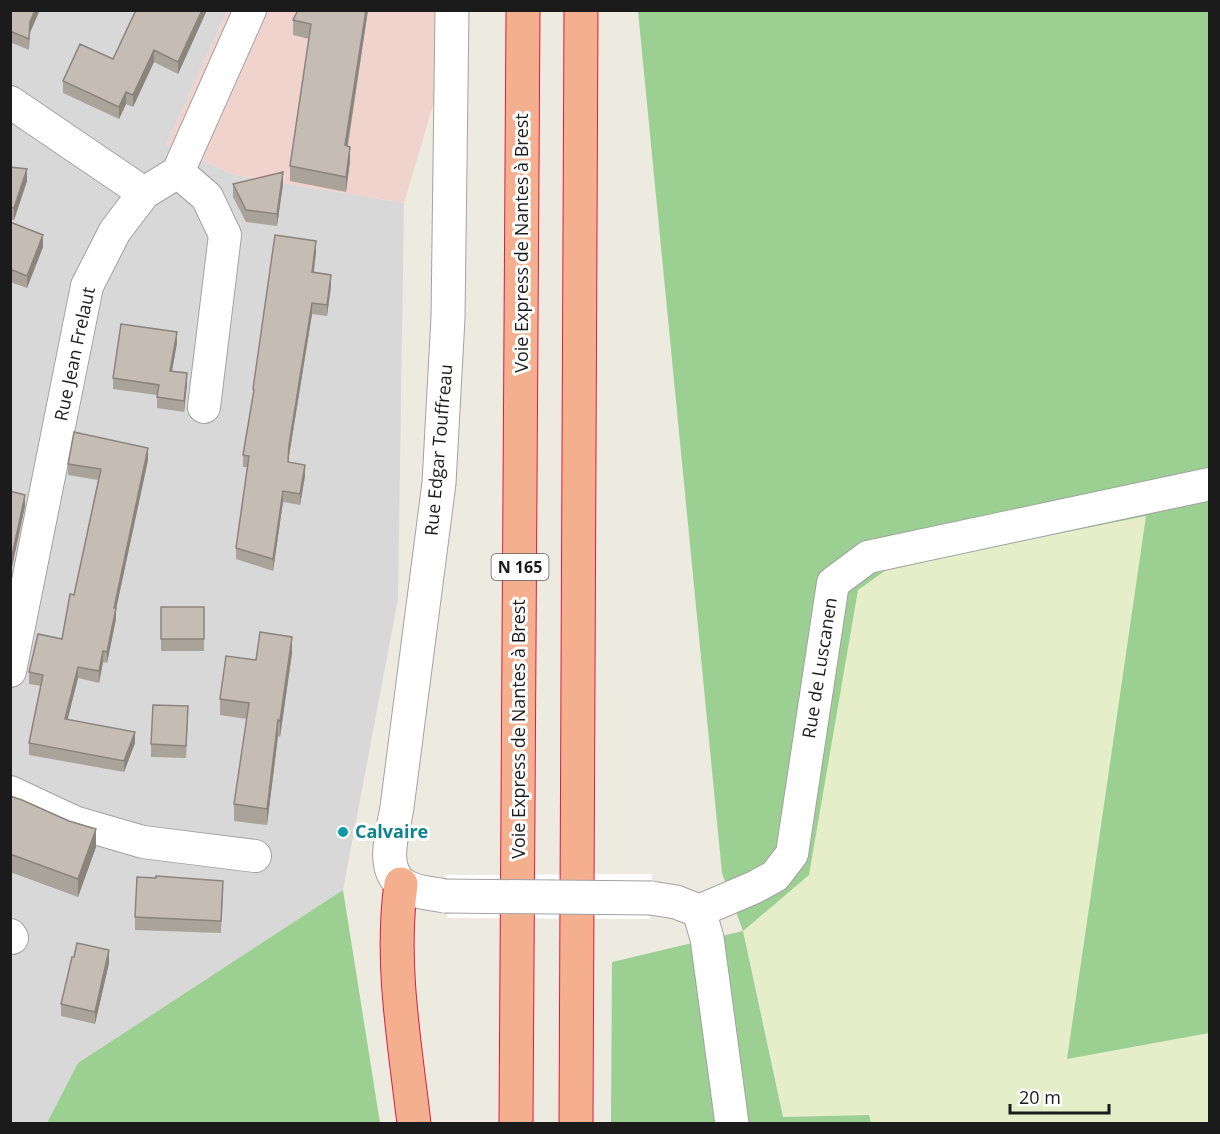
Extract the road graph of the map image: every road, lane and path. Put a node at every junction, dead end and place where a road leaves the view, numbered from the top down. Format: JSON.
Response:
{"nodes":[{"id":1,"x":250,"y":10,"type":"edge"},
{"id":2,"x":452,"y":10,"type":"edge"},
{"id":3,"x":523,"y":10,"type":"edge"},
{"id":4,"x":581,"y":10,"type":"edge"},
{"id":5,"x":10,"y":102,"type":"edge"},
{"id":6,"x":178,"y":172,"type":"junction"},
{"id":7,"x":144,"y":193,"type":"junction"},
{"id":8,"x":204,"y":407,"type":"dead end"},
{"id":9,"x":1209,"y":484,"type":"edge"},
{"id":10,"x":14,"y":629,"type":"edge"},
{"id":11,"x":10,"y":671,"type":"edge"},
{"id":12,"x":10,"y":792,"type":"edge"},
{"id":13,"x":255,"y":856,"type":"dead end"},
{"id":14,"x":401,"y":884,"type":"junction"},
{"id":15,"x":699,"y":911,"type":"junction"},
{"id":16,"x":414,"y":1124,"type":"edge"},
{"id":17,"x":516,"y":1124,"type":"edge"},
{"id":18,"x":576,"y":1124,"type":"edge"},
{"id":19,"x":732,"y":1124,"type":"edge"}],
"edges":[{"from":1,"to":6,"type":"street"},
{"from":2,"to":14,"type":"street","name":"Rue Edgar Touffreau"},
{"from":3,"to":17,"type":"highway","name":"Voie Express de Nantes à Brest","number":"N 165"},
{"from":4,"to":18,"type":"highway"},
{"from":5,"to":7,"type":"street"},
{"from":6,"to":7,"type":"street","name":"Rue Jean Frelaut"},
{"from":6,"to":8,"type":"street"},
{"from":7,"to":10,"type":"street","name":"Rue Jean Frelaut"},
{"from":9,"to":15,"type":"street","name":"Rue de Luscanen"},
{"from":10,"to":11,"type":"street","name":"Rue Jean Frelaut"},
{"from":12,"to":13,"type":"street"},
{"from":14,"to":15,"type":"street","bridge":true},
{"from":14,"to":16,"type":"highway"},
{"from":15,"to":19,"type":"street"}]}
